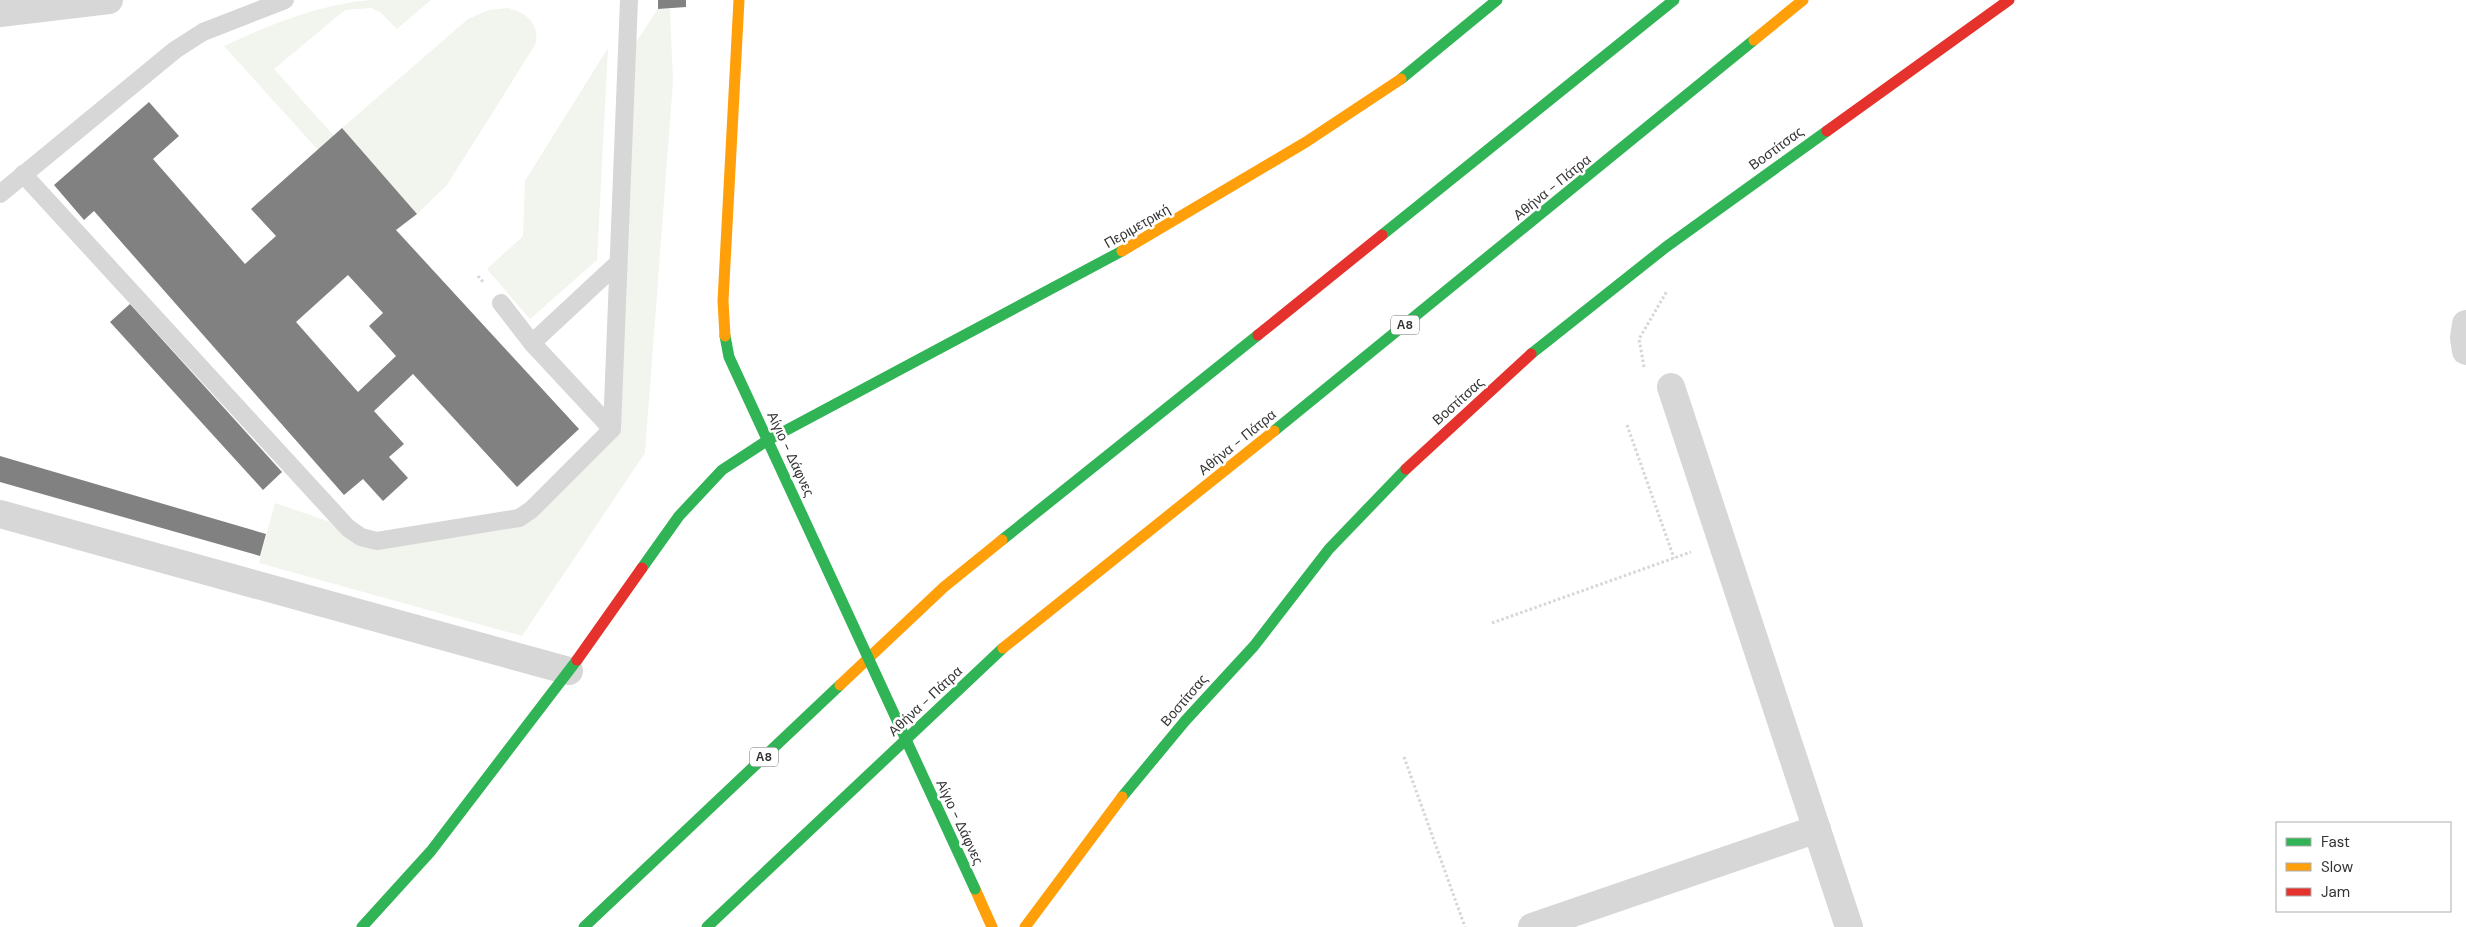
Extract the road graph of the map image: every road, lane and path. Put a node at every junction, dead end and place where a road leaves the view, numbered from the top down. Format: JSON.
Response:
{"nodes":[{"id":1,"x":109,"y":0,"type":"edge"},
{"id":2,"x":285,"y":0,"type":"edge"},
{"id":3,"x":629,"y":0,"type":"edge"},
{"id":4,"x":739,"y":0,"type":"edge"},
{"id":5,"x":1497,"y":0,"type":"edge"},
{"id":6,"x":1674,"y":0,"type":"edge"},
{"id":7,"x":1803,"y":0,"type":"edge"},
{"id":8,"x":2009,"y":0,"type":"edge"},
{"id":9,"x":0,"y":13,"type":"edge"},
{"id":10,"x":23,"y":174,"type":"junction"},
{"id":11,"x":0,"y":194,"type":"edge"},
{"id":12,"x":1666,"y":247,"type":"junction"},
{"id":13,"x":618,"y":263,"type":"junction"},
{"id":14,"x":501,"y":303,"type":"dead end"},
{"id":15,"x":2466,"y":324,"type":"edge"},
{"id":16,"x":532,"y":343,"type":"junction"},
{"id":17,"x":2466,"y":350,"type":"edge"},
{"id":18,"x":1645,"y":375,"type":"dead end"},
{"id":19,"x":1672,"y":387,"type":"dead end"},
{"id":20,"x":1627,"y":425,"type":"dead end"},
{"id":21,"x":612,"y":429,"type":"junction"},
{"id":22,"x":768,"y":440,"type":"junction"},
{"id":23,"x":0,"y":514,"type":"edge"},
{"id":24,"x":1722,"y":542,"type":"junction"},
{"id":25,"x":1674,"y":558,"type":"junction"},
{"id":26,"x":1492,"y":623,"type":"dead end"},
{"id":27,"x":569,"y":671,"type":"junction"},
{"id":28,"x":1404,"y":757,"type":"dead end"},
{"id":29,"x":1816,"y":829,"type":"junction"},
{"id":30,"x":362,"y":927,"type":"edge"},
{"id":31,"x":584,"y":927,"type":"edge"},
{"id":32,"x":707,"y":927,"type":"edge"},
{"id":33,"x":992,"y":927,"type":"edge"},
{"id":34,"x":1025,"y":927,"type":"edge"},
{"id":35,"x":1464,"y":927,"type":"edge"},
{"id":36,"x":1532,"y":927,"type":"edge"},
{"id":37,"x":1848,"y":927,"type":"edge"}],
"edges":[{"from":1,"to":9,"type":"street"},
{"from":2,"to":10,"type":"lane"},
{"from":3,"to":13,"type":"lane"},
{"from":4,"to":22,"type":"main road","name":"Αίγιο - Δάφνες"},
{"from":5,"to":22,"type":"main road","name":"Περιμετρική"},
{"from":6,"to":31,"type":"main road","number":"Α8"},
{"from":7,"to":32,"type":"main road","name":"Αθήνα - Πάτρα","number":"Α8"},
{"from":8,"to":12,"type":"main road","name":"Βοστίτσας"},
{"from":10,"to":11,"type":"lane"},
{"from":10,"to":21,"type":"lane"},
{"from":12,"to":18,"type":"path"},
{"from":12,"to":34,"type":"main road","name":"Βοστίτσας"},
{"from":13,"to":16,"type":"lane"},
{"from":13,"to":21,"type":"lane"},
{"from":14,"to":16,"type":"lane"},
{"from":15,"to":17,"type":"street"},
{"from":16,"to":21,"type":"lane"},
{"from":19,"to":24,"type":"street"},
{"from":20,"to":25,"type":"path"},
{"from":22,"to":27,"type":"main road","name":"Περιμετρική"},
{"from":22,"to":33,"type":"main road","name":"Αίγιο - Δάφνες","bridge":true},
{"from":23,"to":27,"type":"street"},
{"from":24,"to":25,"type":"path"},
{"from":24,"to":29,"type":"street"},
{"from":25,"to":26,"type":"path"},
{"from":27,"to":30,"type":"main road","name":"Περιμετρική"},
{"from":28,"to":35,"type":"path"},
{"from":29,"to":36,"type":"street"},
{"from":29,"to":37,"type":"street"}]}
